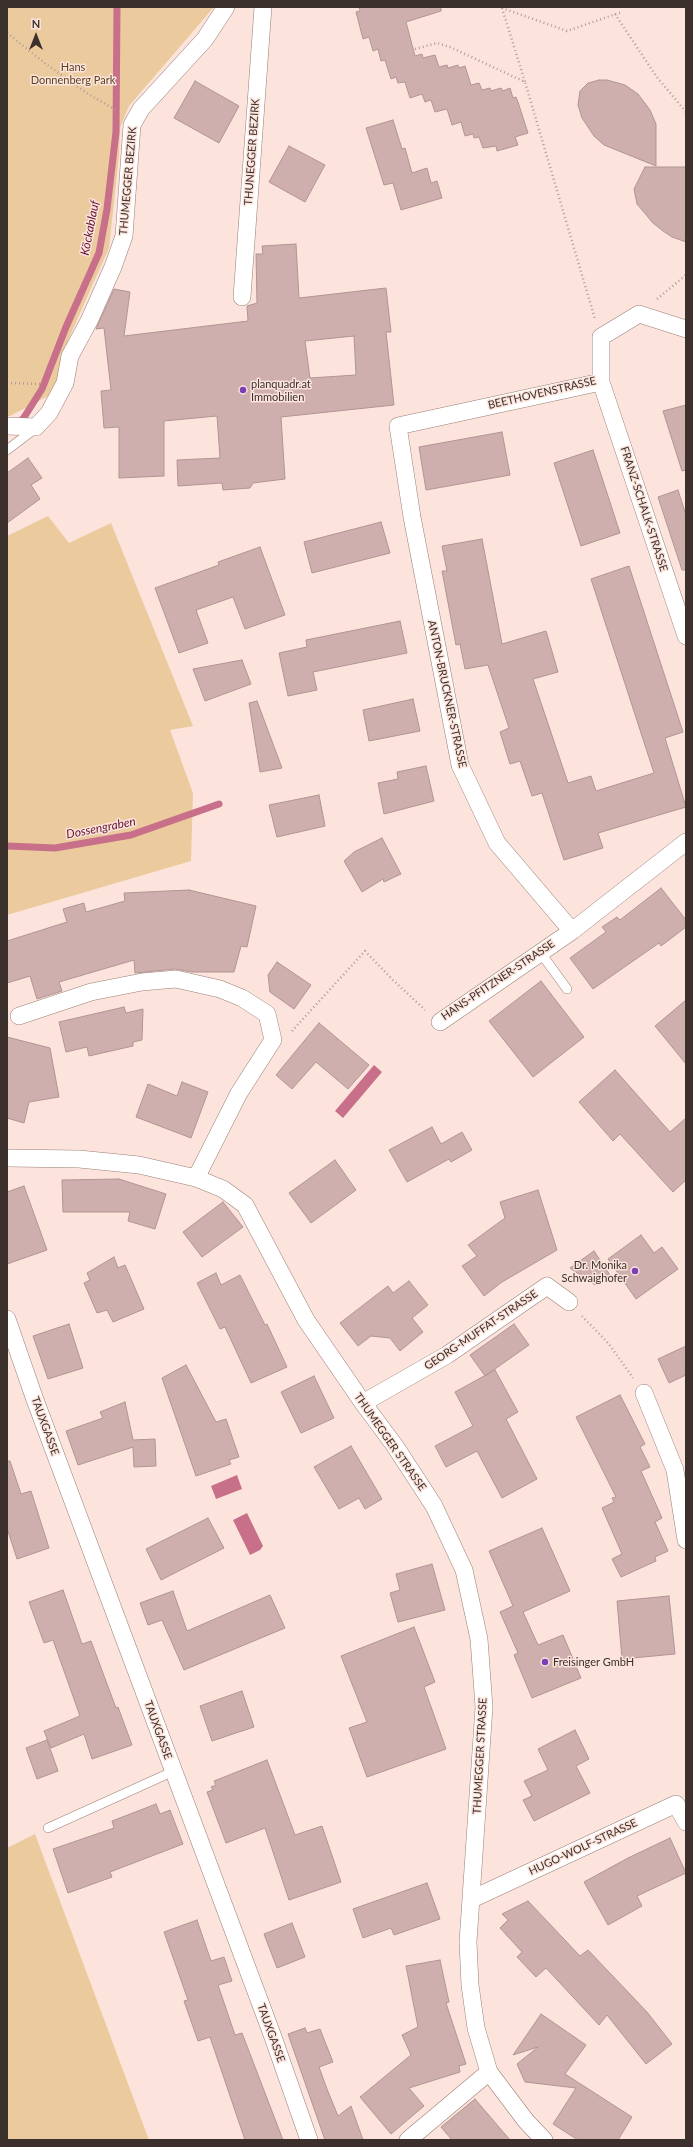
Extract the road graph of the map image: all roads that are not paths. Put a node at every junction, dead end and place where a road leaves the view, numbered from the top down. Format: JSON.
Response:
{"nodes":[{"id":1,"x":226,"y":7,"type":"edge"},
{"id":2,"x":262,"y":7,"type":"edge"},
{"id":3,"x":242,"y":297,"type":"dead end"},
{"id":4,"x":686,"y":329,"type":"edge"},
{"id":5,"x":601,"y":382,"type":"junction"},
{"id":6,"x":12,"y":426,"type":"edge"},
{"id":7,"x":398,"y":426,"type":"joint"},
{"id":8,"x":36,"y":427,"type":"junction"},
{"id":9,"x":7,"y":450,"type":"edge"},
{"id":10,"x":686,"y":636,"type":"edge"},
{"id":11,"x":686,"y":842,"type":"edge"},
{"id":12,"x":572,"y":931,"type":"junction"},
{"id":13,"x":540,"y":952,"type":"junction"},
{"id":14,"x":567,"y":989,"type":"dead end"},
{"id":15,"x":19,"y":1016,"type":"dead end"},
{"id":16,"x":440,"y":1022,"type":"road end"},
{"id":17,"x":7,"y":1158,"type":"edge"},
{"id":18,"x":196,"y":1178,"type":"junction"},
{"id":19,"x":569,"y":1302,"type":"road end"},
{"id":20,"x":7,"y":1320,"type":"edge"},
{"id":21,"x":644,"y":1393,"type":"road end"},
{"id":22,"x":363,"y":1403,"type":"junction"},
{"id":23,"x":686,"y":1540,"type":"edge"},
{"id":24,"x":174,"y":1771,"type":"junction"},
{"id":25,"x":681,"y":1799,"type":"edge"},
{"id":26,"x":686,"y":1822,"type":"edge"},
{"id":27,"x":48,"y":1828,"type":"dead end"},
{"id":28,"x":472,"y":1899,"type":"junction"},
{"id":29,"x":489,"y":2072,"type":"junction"},
{"id":30,"x":309,"y":2140,"type":"edge"},
{"id":31,"x":408,"y":2140,"type":"edge"},
{"id":32,"x":544,"y":2140,"type":"edge"}],
"edges":[{"from":1,"to":8,"type":"street","name":"THUMEGGER BEZIRK"},
{"from":2,"to":3,"type":"street","name":"THUNEGGER BEZIRK"},
{"from":4,"to":5,"type":"street","name":"BEETHOVENSTRASSE"},
{"from":5,"to":7,"type":"street","name":"BEETHOVENSTRASSE"},
{"from":5,"to":10,"type":"street","name":"FRANZ-SCHALK-STRASSE"},
{"from":6,"to":8,"type":"street"},
{"from":7,"to":12,"type":"street","name":"ANTON-BRUCKNER-STRASSE"},
{"from":8,"to":9,"type":"lane","name":"THUMEGGER BEZIRK"},
{"from":11,"to":12,"type":"street","name":"HANS-PFITZNER-STRASSE"},
{"from":12,"to":13,"type":"street","name":"HANS-PFITZNER-STRASSE"},
{"from":13,"to":14,"type":"lane"},
{"from":13,"to":16,"type":"street","name":"HANS-PFITZNER-STRASSE"},
{"from":15,"to":18,"type":"street"},
{"from":17,"to":18,"type":"street","name":"THUMEGGER STRASSE"},
{"from":18,"to":22,"type":"street","name":"THUMEGGER STRASSE"},
{"from":19,"to":22,"type":"street","name":"GEORG-MUFFAT-STRASSE"},
{"from":20,"to":24,"type":"street","name":"TAUXGASSE"},
{"from":21,"to":23,"type":"street"},
{"from":22,"to":28,"type":"street","name":"THUMEGGER STRASSE"},
{"from":24,"to":27,"type":"lane"},
{"from":24,"to":30,"type":"street","name":"TAUXGASSE"},
{"from":25,"to":26,"type":"street","name":"HUGO-WOLF-STRASSE"},
{"from":25,"to":28,"type":"street","name":"HUGO-WOLF-STRASSE"},
{"from":28,"to":29,"type":"street","name":"THUMEGGER STRASSE"},
{"from":29,"to":31,"type":"street"},
{"from":29,"to":32,"type":"street","name":"THUMEGGER STRASSE"}]}
